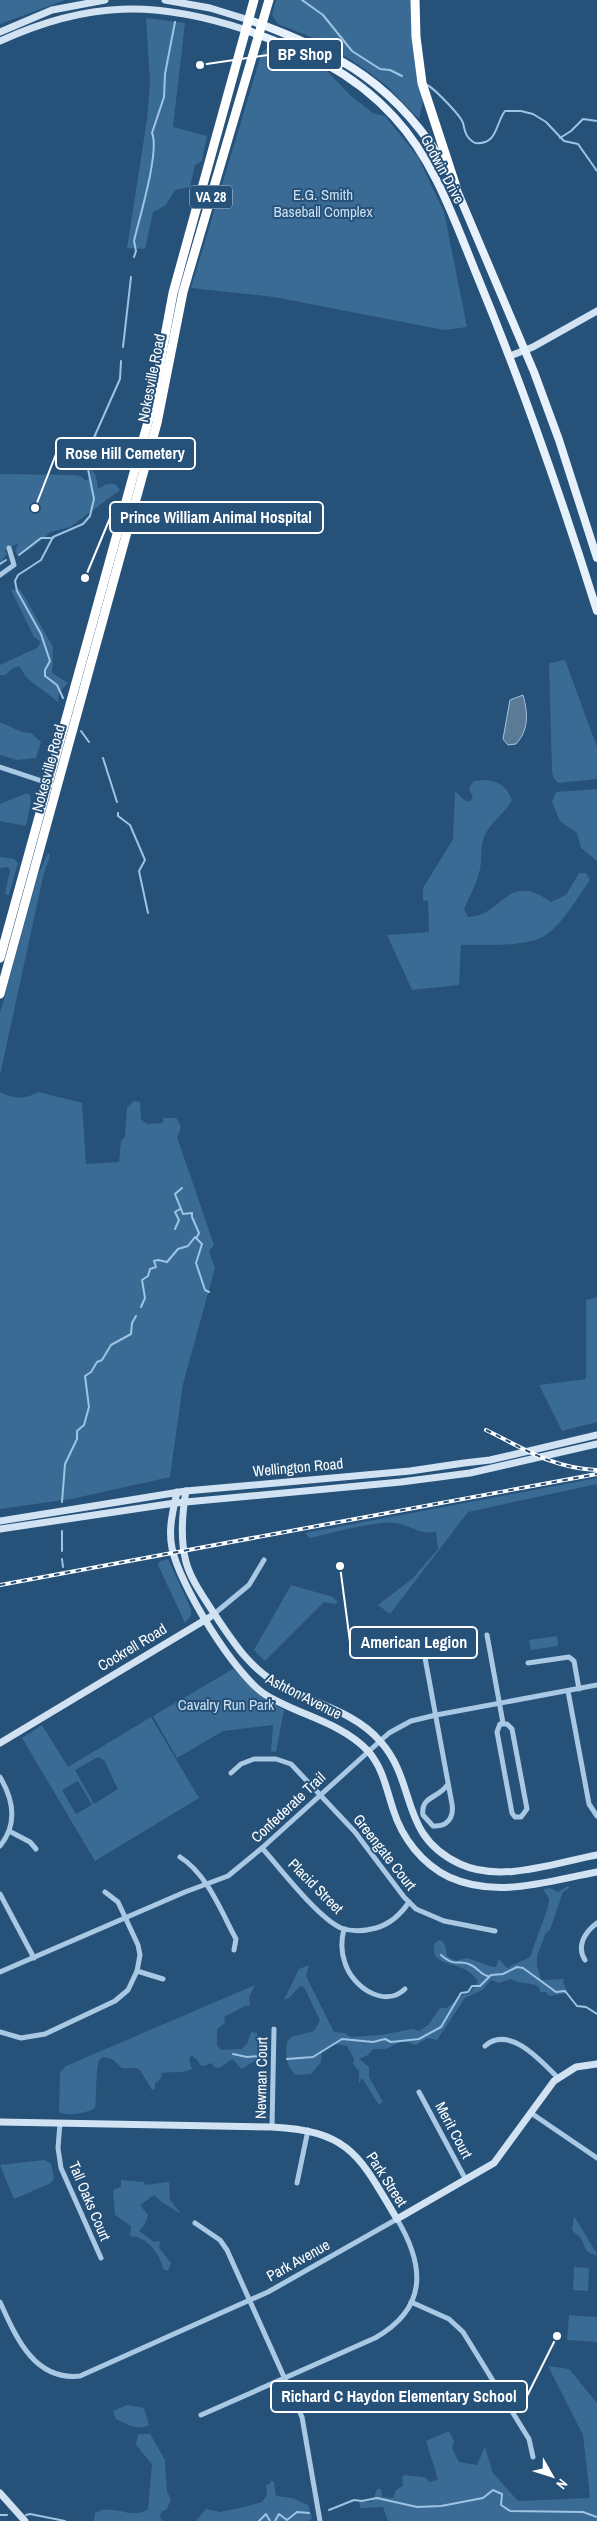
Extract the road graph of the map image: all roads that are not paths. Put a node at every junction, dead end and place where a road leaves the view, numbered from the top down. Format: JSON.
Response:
{"nodes":[{"id":1,"x":105,"y":0,"type":"edge"},
{"id":2,"x":165,"y":0,"type":"edge"},
{"id":3,"x":254,"y":0,"type":"edge"},
{"id":4,"x":269,"y":0,"type":"edge"},
{"id":5,"x":415,"y":0,"type":"edge"},
{"id":6,"x":93,"y":1,"type":"edge"},
{"id":7,"x":95,"y":11,"type":"junction"},
{"id":8,"x":249,"y":20,"type":"junction"},
{"id":9,"x":262,"y":25,"type":"junction"},
{"id":10,"x":246,"y":30,"type":"junction"},
{"id":11,"x":0,"y":32,"type":"edge"},
{"id":12,"x":259,"y":35,"type":"junction"},
{"id":13,"x":0,"y":41,"type":"edge"},
{"id":14,"x":456,"y":187,"type":"junction"},
{"id":15,"x":597,"y":311,"type":"edge"},
{"id":16,"x":525,"y":350,"type":"junction"},
{"id":17,"x":510,"y":356,"type":"junction"},
{"id":18,"x":9,"y":548,"type":"dead end"},
{"id":19,"x":597,"y":558,"type":"edge"},
{"id":20,"x":0,"y":575,"type":"edge"},
{"id":21,"x":597,"y":611,"type":"edge"},
{"id":22,"x":0,"y":767,"type":"edge"},
{"id":23,"x":53,"y":784,"type":"junction"},
{"id":24,"x":9,"y":943,"type":"junction"},
{"id":25,"x":0,"y":958,"type":"edge"},
{"id":26,"x":0,"y":994,"type":"edge"},
{"id":27,"x":597,"y":1435,"type":"edge"},
{"id":28,"x":597,"y":1444,"type":"edge"},
{"id":29,"x":186,"y":1490,"type":"junction"},
{"id":30,"x":177,"y":1492,"type":"junction"},
{"id":31,"x":184,"y":1502,"type":"junction"},
{"id":32,"x":175,"y":1503,"type":"junction"},
{"id":33,"x":0,"y":1521,"type":"edge"},
{"id":34,"x":0,"y":1529,"type":"edge"},
{"id":35,"x":264,"y":1560,"type":"dead end"},
{"id":36,"x":214,"y":1614,"type":"junction"},
{"id":37,"x":206,"y":1619,"type":"junction"},
{"id":38,"x":486,"y":1635,"type":"dead end"},
{"id":39,"x":423,"y":1647,"type":"dead end"},
{"id":40,"x":528,"y":1663,"type":"dead end"},
{"id":41,"x":597,"y":1685,"type":"edge"},
{"id":42,"x":579,"y":1689,"type":"junction"},
{"id":43,"x":568,"y":1691,"type":"junction"},
{"id":44,"x":498,"y":1704,"type":"junction"},
{"id":45,"x":436,"y":1715,"type":"junction"},
{"id":46,"x":503,"y":1724,"type":"junction"},
{"id":47,"x":380,"y":1740,"type":"junction"},
{"id":48,"x":0,"y":1743,"type":"edge"},
{"id":49,"x":368,"y":1751,"type":"junction"},
{"id":50,"x":231,"y":1773,"type":"dead end"},
{"id":51,"x":0,"y":1777,"type":"edge"},
{"id":52,"x":448,"y":1784,"type":"junction"},
{"id":53,"x":321,"y":1794,"type":"junction"},
{"id":54,"x":597,"y":1816,"type":"edge"},
{"id":55,"x":9,"y":1831,"type":"junction"},
{"id":56,"x":0,"y":1846,"type":"edge"},
{"id":57,"x":262,"y":1848,"type":"junction"},
{"id":58,"x":36,"y":1849,"type":"dead end"},
{"id":59,"x":597,"y":1855,"type":"edge"},
{"id":60,"x":180,"y":1857,"type":"dead end"},
{"id":61,"x":597,"y":1872,"type":"edge"},
{"id":62,"x":206,"y":1885,"type":"junction"},
{"id":63,"x":106,"y":1892,"type":"dead end"},
{"id":64,"x":0,"y":1894,"type":"edge"},
{"id":65,"x":409,"y":1902,"type":"junction"},
{"id":66,"x":126,"y":1919,"type":"junction"},
{"id":67,"x":597,"y":1922,"type":"edge"},
{"id":68,"x":344,"y":1929,"type":"junction"},
{"id":69,"x":495,"y":1931,"type":"dead end"},
{"id":70,"x":234,"y":1950,"type":"dead end"},
{"id":71,"x":34,"y":1958,"type":"junction"},
{"id":72,"x":585,"y":1960,"type":"dead end"},
{"id":73,"x":137,"y":1971,"type":"junction"},
{"id":74,"x":0,"y":1972,"type":"edge"},
{"id":75,"x":163,"y":1979,"type":"dead end"},
{"id":76,"x":405,"y":1989,"type":"dead end"},
{"id":77,"x":274,"y":2029,"type":"dead end"},
{"id":78,"x":0,"y":2032,"type":"edge"},
{"id":79,"x":485,"y":2046,"type":"dead end"},
{"id":80,"x":597,"y":2064,"type":"edge"},
{"id":81,"x":558,"y":2078,"type":"junction"},
{"id":82,"x":419,"y":2092,"type":"dead end"},
{"id":83,"x":531,"y":2113,"type":"junction"},
{"id":84,"x":0,"y":2122,"type":"edge"},
{"id":85,"x":60,"y":2123,"type":"junction"},
{"id":86,"x":272,"y":2127,"type":"junction"},
{"id":87,"x":309,"y":2130,"type":"junction"},
{"id":88,"x":597,"y":2158,"type":"edge"},
{"id":89,"x":466,"y":2180,"type":"junction"},
{"id":90,"x":297,"y":2183,"type":"dead end"},
{"id":91,"x":397,"y":2219,"type":"junction"},
{"id":92,"x":194,"y":2223,"type":"dead end"},
{"id":93,"x":101,"y":2258,"type":"dead end"},
{"id":94,"x":250,"y":2300,"type":"junction"},
{"id":95,"x":0,"y":2302,"type":"edge"},
{"id":96,"x":411,"y":2302,"type":"junction"},
{"id":97,"x":285,"y":2378,"type":"junction"},
{"id":98,"x":201,"y":2415,"type":"dead end"},
{"id":99,"x":533,"y":2457,"type":"dead end"},
{"id":100,"x":0,"y":2493,"type":"edge"},
{"id":101,"x":25,"y":2521,"type":"edge"},
{"id":102,"x":320,"y":2521,"type":"edge"}],
"edges":[{"from":1,"to":6,"type":"street"},
{"from":2,"to":8,"type":"street","name":"Godwin Drive"},
{"from":3,"to":8,"type":"highway","name":"Nokesville Road","number":"VA 28"},
{"from":4,"to":9,"type":"highway","name":"Nokesville Road","number":"VA 28"},
{"from":5,"to":14,"type":"highway"},
{"from":6,"to":7,"type":"street"},
{"from":6,"to":11,"type":"street"},
{"from":7,"to":10,"type":"street","name":"Godwin Drive"},
{"from":7,"to":13,"type":"street","name":"Godwin Drive"},
{"from":8,"to":9,"type":"main road","name":"Godwin Drive"},
{"from":8,"to":10,"type":"highway","name":"Nokesville Road","number":"VA 28"},
{"from":9,"to":12,"type":"highway","name":"Nokesville Road","number":"VA 28"},
{"from":9,"to":14,"type":"main road","name":"Godwin Drive"},
{"from":10,"to":12,"type":"main road","name":"Godwin Drive"},
{"from":10,"to":23,"type":"highway","name":"Nokesville Road","number":"VA 28"},
{"from":12,"to":17,"type":"main road","name":"Godwin Drive"},
{"from":12,"to":23,"type":"highway","name":"Nokesville Road","number":"VA 28"},
{"from":14,"to":16,"type":"main road","name":"Godwin Drive"},
{"from":15,"to":16,"type":"street"},
{"from":16,"to":17,"type":"street"},
{"from":16,"to":19,"type":"main road","name":"Godwin Drive"},
{"from":17,"to":21,"type":"main road","name":"Godwin Drive"},
{"from":18,"to":20,"type":"street"},
{"from":22,"to":23,"type":"street"},
{"from":23,"to":24,"type":"highway","name":"Nokesville Road","number":"VA 28"},
{"from":24,"to":25,"type":"highway","name":"Nokesville Road","number":"VA 28"},
{"from":24,"to":26,"type":"highway","name":"Nokesville Road","number":"VA 28"},
{"from":27,"to":29,"type":"street","name":"Wellington Road"},
{"from":28,"to":31,"type":"street","name":"Wellington Road"},
{"from":29,"to":30,"type":"street","name":"Wellington Road"},
{"from":29,"to":31,"type":"street","name":"Ashton Avenue"},
{"from":30,"to":32,"type":"street","name":"Ashton Avenue"},
{"from":30,"to":33,"type":"street","name":"Wellington Road"},
{"from":31,"to":32,"type":"street","name":"Wellington Road"},
{"from":31,"to":36,"type":"street","name":"Ashton Avenue"},
{"from":32,"to":34,"type":"street","name":"Wellington Road"},
{"from":32,"to":37,"type":"street","name":"Ashton Avenue"},
{"from":35,"to":36,"type":"street","name":"Cockrell Road"},
{"from":36,"to":37,"type":"street","name":"Cockrell Road"},
{"from":36,"to":47,"type":"street","name":"Ashton Avenue"},
{"from":37,"to":48,"type":"street","name":"Cockrell Road"},
{"from":37,"to":49,"type":"street","name":"Ashton Avenue"},
{"from":38,"to":44,"type":"street"},
{"from":39,"to":45,"type":"street"},
{"from":40,"to":42,"type":"street"},
{"from":41,"to":42,"type":"street","name":"Confederate Trail"},
{"from":42,"to":43,"type":"street","name":"Confederate Trail"},
{"from":43,"to":44,"type":"street","name":"Confederate Trail"},
{"from":43,"to":54,"type":"street"},
{"from":44,"to":45,"type":"street","name":"Confederate Trail"},
{"from":44,"to":46,"type":"street"},
{"from":45,"to":47,"type":"street","name":"Confederate Trail"},
{"from":45,"to":52,"type":"street"},
{"from":46,"to":46,"type":"street"},
{"from":47,"to":49,"type":"street","name":"Confederate Trail"},
{"from":47,"to":59,"type":"street","name":"Ashton Avenue"},
{"from":49,"to":53,"type":"street","name":"Confederate Trail"},
{"from":49,"to":61,"type":"street","name":"Ashton Avenue"},
{"from":50,"to":53,"type":"street","name":"Greengate Court"},
{"from":51,"to":55,"type":"street"},
{"from":52,"to":52,"type":"street"},
{"from":53,"to":57,"type":"street","name":"Confederate Trail"},
{"from":53,"to":65,"type":"street","name":"Greengate Court"},
{"from":55,"to":56,"type":"street"},
{"from":55,"to":58,"type":"street"},
{"from":57,"to":62,"type":"street","name":"Confederate Trail"},
{"from":57,"to":68,"type":"street","name":"Placid Street"},
{"from":60,"to":62,"type":"street"},
{"from":62,"to":66,"type":"street","name":"Confederate Trail"},
{"from":62,"to":70,"type":"street"},
{"from":63,"to":66,"type":"street"},
{"from":64,"to":71,"type":"street"},
{"from":65,"to":68,"type":"street","name":"Placid Street"},
{"from":65,"to":69,"type":"street","name":"Greengate Court"},
{"from":66,"to":71,"type":"street","name":"Confederate Trail"},
{"from":66,"to":73,"type":"street"},
{"from":67,"to":72,"type":"street"},
{"from":68,"to":76,"type":"street"},
{"from":71,"to":74,"type":"street","name":"Confederate Trail"},
{"from":73,"to":75,"type":"street"},
{"from":73,"to":78,"type":"street"},
{"from":77,"to":86,"type":"street","name":"Newman Court"},
{"from":79,"to":81,"type":"street"},
{"from":80,"to":81,"type":"street","name":"Park Avenue"},
{"from":81,"to":83,"type":"street","name":"Park Avenue"},
{"from":82,"to":89,"type":"street","name":"Merit Court"},
{"from":83,"to":88,"type":"street"},
{"from":83,"to":89,"type":"street","name":"Park Avenue"},
{"from":84,"to":85,"type":"street","name":"Park Street"},
{"from":85,"to":86,"type":"street","name":"Park Street"},
{"from":85,"to":93,"type":"street","name":"Tall Oaks Court"},
{"from":86,"to":87,"type":"street","name":"Park Street"},
{"from":87,"to":90,"type":"street"},
{"from":87,"to":91,"type":"street","name":"Park Street"},
{"from":89,"to":91,"type":"street","name":"Park Avenue"},
{"from":91,"to":94,"type":"street","name":"Park Avenue"},
{"from":91,"to":96,"type":"street","name":"Park Street"},
{"from":92,"to":94,"type":"street"},
{"from":94,"to":95,"type":"street","name":"Park Avenue"},
{"from":94,"to":97,"type":"street"},
{"from":96,"to":97,"type":"street","name":"Park Street"},
{"from":96,"to":99,"type":"street"},
{"from":97,"to":98,"type":"street","name":"Park Street"},
{"from":97,"to":102,"type":"street"},
{"from":100,"to":101,"type":"street"}]}
